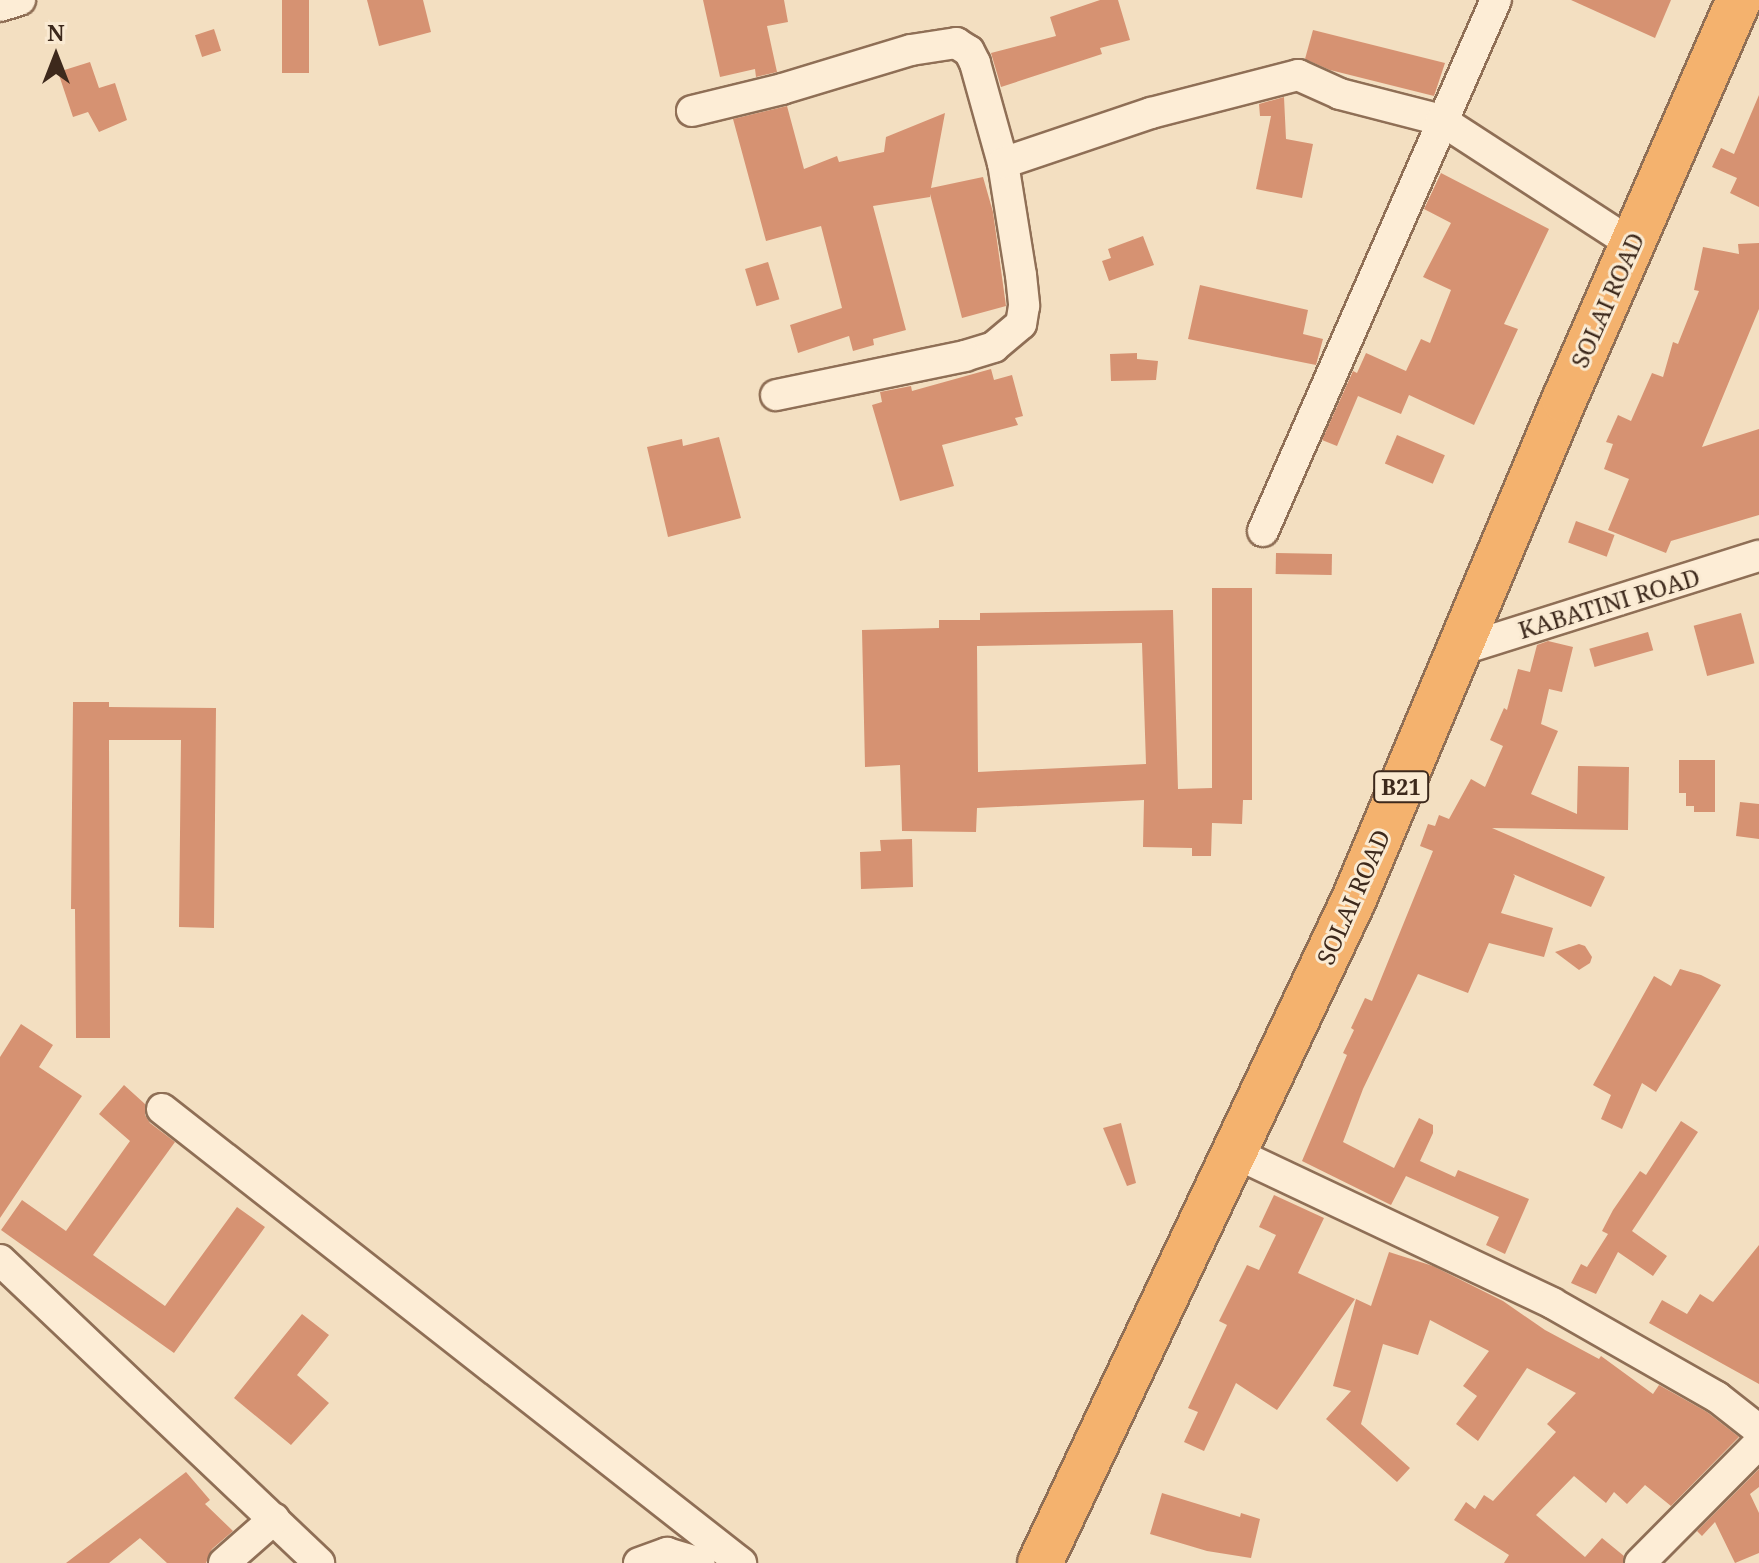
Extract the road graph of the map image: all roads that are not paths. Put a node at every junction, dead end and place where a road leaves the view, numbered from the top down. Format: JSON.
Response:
{"nodes":[{"id":1,"x":20,"y":0,"type":"edge"},
{"id":2,"x":1496,"y":0,"type":"edge"},
{"id":3,"x":1739,"y":0,"type":"edge"},
{"id":4,"x":0,"y":6,"type":"edge"},
{"id":5,"x":692,"y":111,"type":"dead end"},
{"id":6,"x":1441,"y":120,"type":"junction"},
{"id":7,"x":1003,"y":163,"type":"junction"},
{"id":8,"x":1632,"y":244,"type":"junction"},
{"id":9,"x":776,"y":395,"type":"dead end"},
{"id":10,"x":1263,"y":531,"type":"dead end"},
{"id":11,"x":1759,"y":556,"type":"edge"},
{"id":12,"x":1460,"y":650,"type":"junction"},
{"id":13,"x":162,"y":1109,"type":"dead end"},
{"id":14,"x":1235,"y":1153,"type":"junction"},
{"id":15,"x":0,"y":1260,"type":"edge"},
{"id":16,"x":1759,"y":1430,"type":"edge"},
{"id":17,"x":1759,"y":1443,"type":"edge"},
{"id":18,"x":274,"y":1519,"type":"junction"},
{"id":19,"x":224,"y":1563,"type":"edge"},
{"id":20,"x":319,"y":1563,"type":"edge"},
{"id":21,"x":639,"y":1563,"type":"edge"},
{"id":22,"x":699,"y":1563,"type":"edge"},
{"id":23,"x":741,"y":1563,"type":"edge"},
{"id":24,"x":1040,"y":1563,"type":"edge"},
{"id":25,"x":1640,"y":1563,"type":"edge"}],
"edges":[{"from":1,"to":4,"type":"street"},
{"from":2,"to":6,"type":"street"},
{"from":3,"to":8,"type":"highway","name":"SOLAI ROAD","number":"B21"},
{"from":5,"to":7,"type":"street"},
{"from":6,"to":7,"type":"street"},
{"from":6,"to":8,"type":"street"},
{"from":6,"to":10,"type":"street"},
{"from":7,"to":9,"type":"street"},
{"from":8,"to":12,"type":"highway","name":"SOLAI ROAD","number":"B21"},
{"from":11,"to":12,"type":"street","name":"KABATINI ROAD"},
{"from":12,"to":14,"type":"highway","name":"SOLAI ROAD","number":"B21"},
{"from":13,"to":23,"type":"street"},
{"from":14,"to":16,"type":"street"},
{"from":14,"to":24,"type":"highway","name":"SOLAI ROAD","number":"B21"},
{"from":15,"to":18,"type":"street"},
{"from":17,"to":25,"type":"street"},
{"from":18,"to":19,"type":"street"},
{"from":18,"to":20,"type":"street"},
{"from":21,"to":22,"type":"street"}]}
